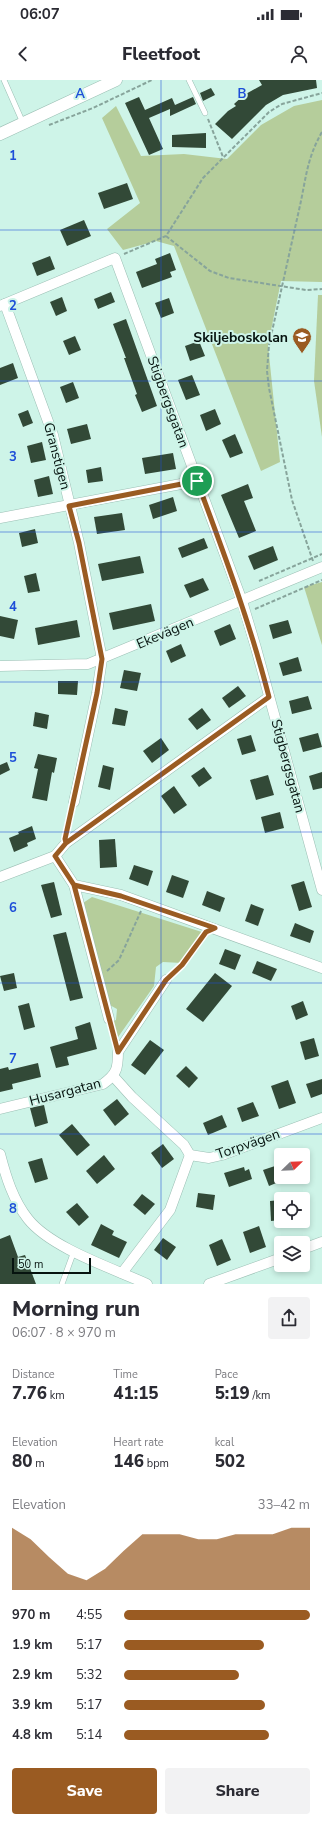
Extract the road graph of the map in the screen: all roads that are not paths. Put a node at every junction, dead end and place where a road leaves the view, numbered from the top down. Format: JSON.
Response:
{"nodes":[{"id":1,"x":4,"y":80,"type":"edge"},
{"id":2,"x":116,"y":80,"type":"edge"},
{"id":3,"x":189,"y":80,"type":"edge"},
{"id":4,"x":205,"y":113,"type":"road end"},
{"id":5,"x":23,"y":123,"type":"junction"},
{"id":6,"x":0,"y":134,"type":"edge"},
{"id":7,"x":3,"y":305,"type":"edge"},
{"id":8,"x":197,"y":481,"type":"junction"},
{"id":9,"x":69,"y":506,"type":"junction"},
{"id":10,"x":0,"y":518,"type":"edge"},
{"id":11,"x":322,"y":567,"type":"edge"},
{"id":12,"x":242,"y":601,"type":"junction"},
{"id":13,"x":102,"y":659,"type":"junction"},
{"id":14,"x":0,"y":666,"type":"edge"},
{"id":15,"x":269,"y":697,"type":"junction"},
{"id":16,"x":74,"y":802,"type":"road end"},
{"id":17,"x":55,"y":856,"type":"junction"},
{"id":18,"x":0,"y":877,"type":"edge"},
{"id":19,"x":74,"y":885,"type":"junction"},
{"id":20,"x":322,"y":890,"type":"edge"},
{"id":21,"x":322,"y":968,"type":"edge"},
{"id":22,"x":166,"y":980,"type":"road end"},
{"id":23,"x":109,"y":1020,"type":"road end"},
{"id":24,"x":114,"y":1076,"type":"junction"},
{"id":25,"x":0,"y":1109,"type":"edge"},
{"id":26,"x":322,"y":1118,"type":"edge"},
{"id":27,"x":0,"y":1154,"type":"edge"},
{"id":28,"x":190,"y":1155,"type":"junction"},
{"id":29,"x":322,"y":1242,"type":"edge"},
{"id":30,"x":310,"y":1246,"type":"edge"},
{"id":31,"x":74,"y":1251,"type":"junction"},
{"id":32,"x":274,"y":1261,"type":"edge"},
{"id":33,"x":122,"y":1273,"type":"junction"},
{"id":34,"x":62,"y":1284,"type":"edge"},
{"id":35,"x":147,"y":1284,"type":"edge"},
{"id":36,"x":209,"y":1284,"type":"edge"}],
"edges":[{"from":1,"to":5,"type":"lane"},
{"from":2,"to":5,"type":"street"},
{"from":3,"to":4,"type":"lane"},
{"from":5,"to":6,"type":"street"},
{"from":7,"to":8,"type":"street","name":"Stigbergsgatan"},
{"from":7,"to":9,"type":"street","name":"Granstigen"},
{"from":8,"to":9,"type":"street"},
{"from":8,"to":12,"type":"street","name":"Stigbergsgatan"},
{"from":9,"to":10,"type":"street"},
{"from":9,"to":13,"type":"street","name":"Granstigen"},
{"from":11,"to":12,"type":"street","name":"Ekevägen"},
{"from":12,"to":13,"type":"street","name":"Ekevägen"},
{"from":12,"to":15,"type":"street","name":"Stigbergsgatan"},
{"from":13,"to":14,"type":"street","name":"Ekevägen"},
{"from":13,"to":16,"type":"street","name":"Granstigen"},
{"from":15,"to":17,"type":"street"},
{"from":15,"to":20,"type":"street","name":"Stigbergsgatan"},
{"from":17,"to":18,"type":"street"},
{"from":17,"to":19,"type":"street"},
{"from":19,"to":21,"type":"street"},
{"from":19,"to":23,"type":"street"},
{"from":22,"to":24,"type":"street","name":"Husargatan"},
{"from":24,"to":25,"type":"street","name":"Husargatan"},
{"from":24,"to":28,"type":"street"},
{"from":26,"to":28,"type":"street","name":"Torpvägen"},
{"from":27,"to":31,"type":"street"},
{"from":28,"to":33,"type":"street"},
{"from":29,"to":30,"type":"street"},
{"from":31,"to":33,"type":"street"},
{"from":31,"to":34,"type":"lane"},
{"from":32,"to":36,"type":"street"},
{"from":33,"to":35,"type":"street"}]}
